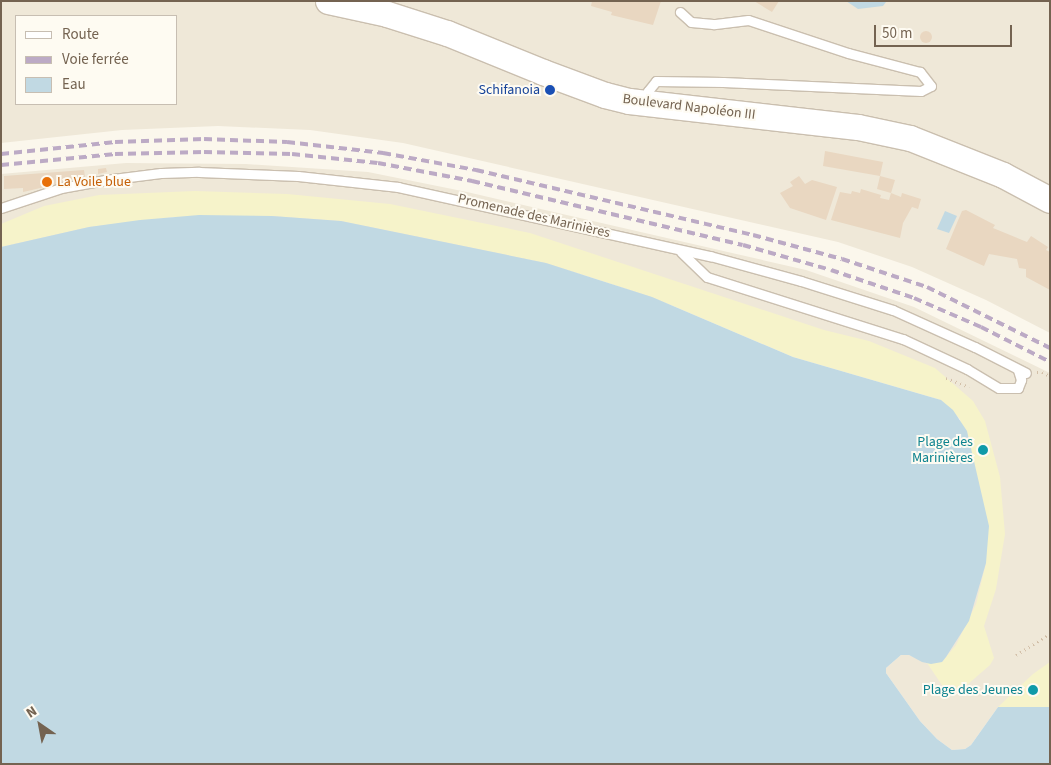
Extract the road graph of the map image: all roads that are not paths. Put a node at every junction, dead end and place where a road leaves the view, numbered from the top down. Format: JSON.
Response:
{"nodes":[{"id":1,"x":328,"y":1,"type":"edge"},
{"id":2,"x":680,"y":12,"type":"dead end"},
{"id":3,"x":646,"y":104,"type":"junction"},
{"id":4,"x":1050,"y":200,"type":"edge"},
{"id":5,"x":1,"y":208,"type":"edge"},
{"id":6,"x":679,"y":250,"type":"junction"}],
"edges":[{"from":1,"to":3,"type":"main road","name":"Boulevard Napoléon III"},
{"from":2,"to":3,"type":"lane"},
{"from":3,"to":4,"type":"main road","name":"Boulevard Napoléon III"},
{"from":5,"to":6,"type":"lane","name":"Promenade des Marinières"},
{"from":6,"to":6,"type":"lane","name":"Promenade des Marinières"}]}
